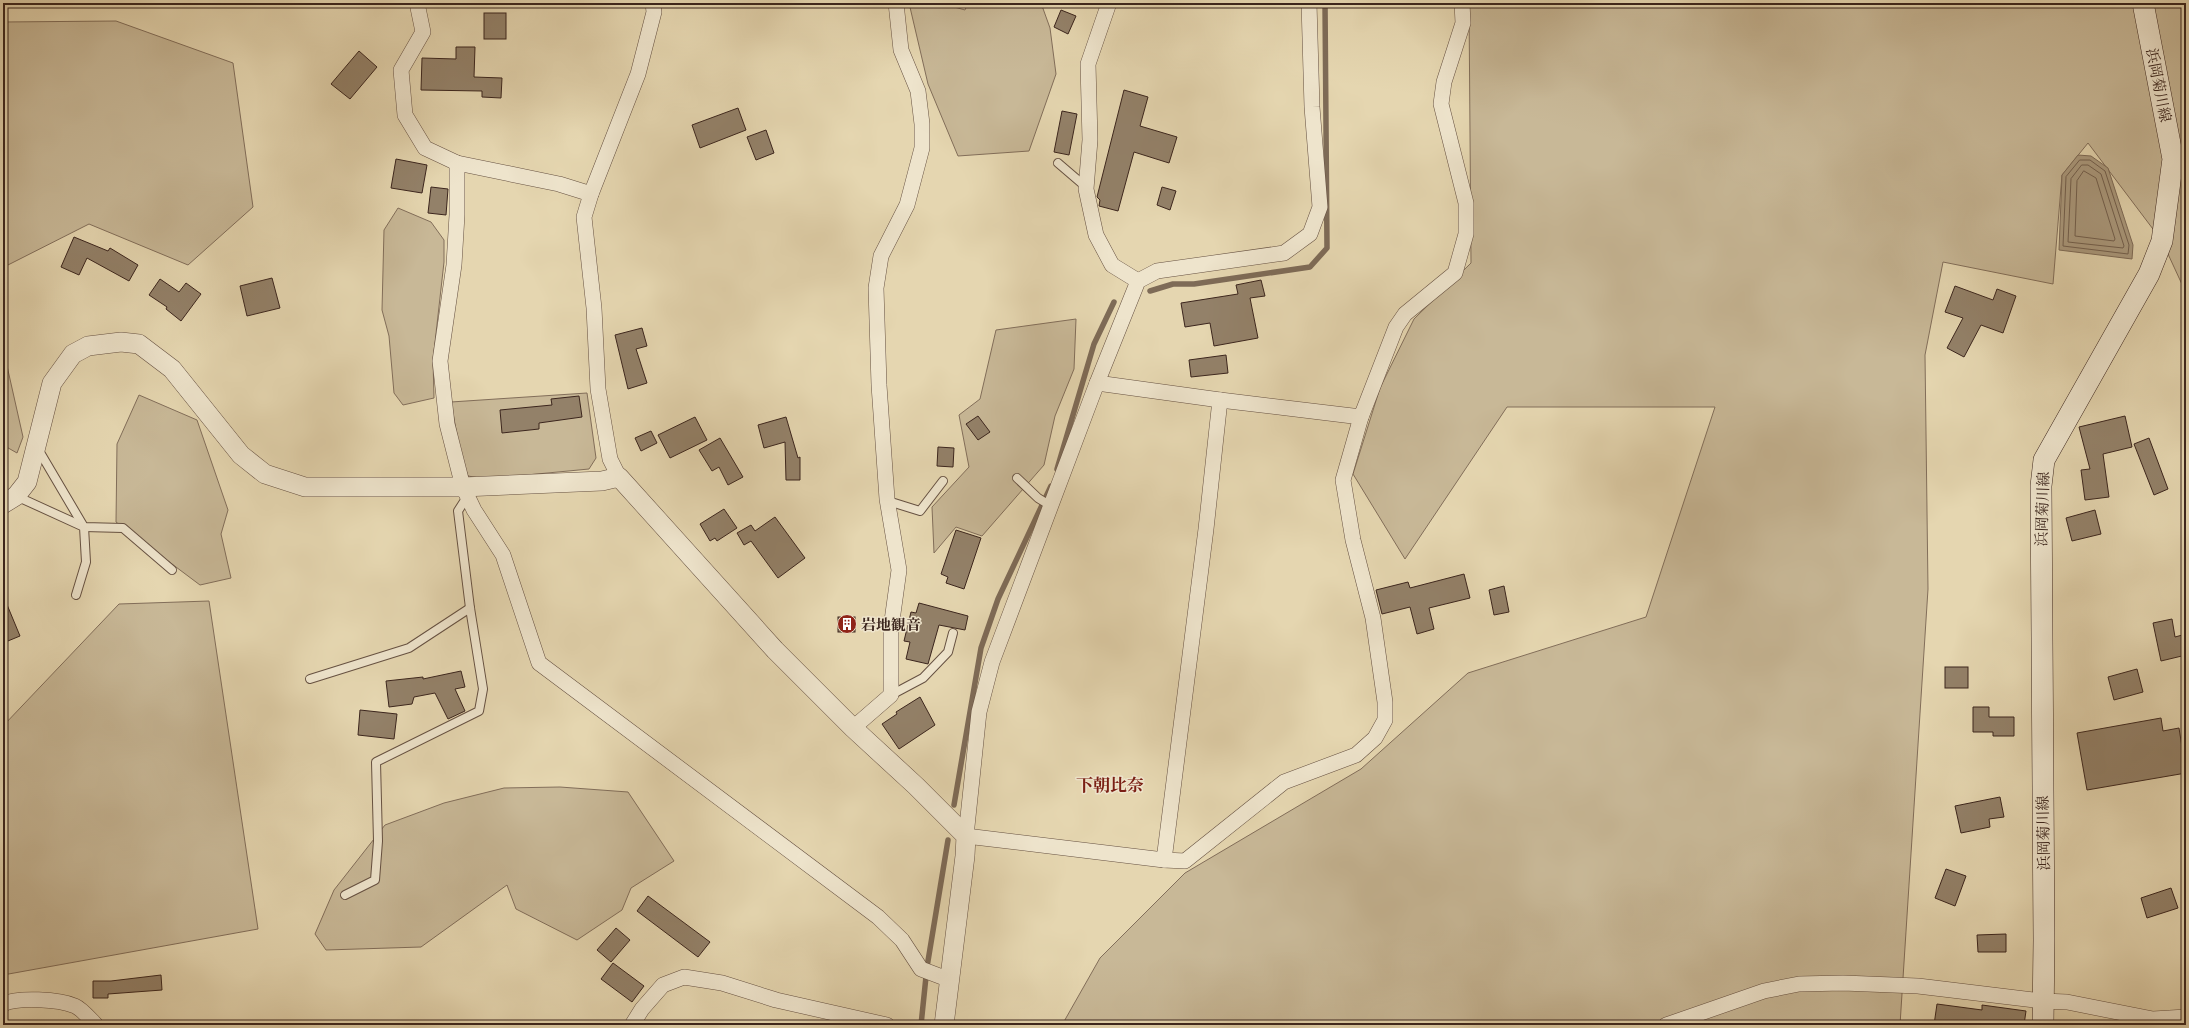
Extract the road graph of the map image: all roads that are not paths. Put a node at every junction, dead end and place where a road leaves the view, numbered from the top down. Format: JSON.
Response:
{"nodes":[{"id":1,"x":417,"y":3,"type":"edge"},
{"id":2,"x":653,"y":3,"type":"edge"},
{"id":3,"x":896,"y":3,"type":"edge"},
{"id":4,"x":1109,"y":3,"type":"edge"},
{"id":5,"x":1309,"y":3,"type":"edge"},
{"id":6,"x":1462,"y":3,"type":"edge"},
{"id":7,"x":2143,"y":3,"type":"edge"},
{"id":8,"x":457,"y":163,"type":"junction"},
{"id":9,"x":1058,"y":163,"type":"dead end"},
{"id":10,"x":1086,"y":187,"type":"junction"},
{"id":11,"x":591,"y":194,"type":"junction"},
{"id":12,"x":1138,"y":282,"type":"junction"},
{"id":13,"x":1097,"y":383,"type":"junction"},
{"id":14,"x":1220,"y":400,"type":"junction"},
{"id":15,"x":1361,"y":417,"type":"junction"},
{"id":16,"x":37,"y":446,"type":"junction"},
{"id":17,"x":619,"y":477,"type":"junction"},
{"id":18,"x":1017,"y":478,"type":"dead end"},
{"id":19,"x":943,"y":481,"type":"dead end"},
{"id":20,"x":465,"y":492,"type":"junction"},
{"id":21,"x":10,"y":500,"type":"edge"},
{"id":22,"x":888,"y":501,"type":"junction"},
{"id":23,"x":1050,"y":505,"type":"junction"},
{"id":24,"x":84,"y":527,"type":"junction"},
{"id":25,"x":172,"y":570,"type":"dead end"},
{"id":26,"x":76,"y":595,"type":"dead end"},
{"id":27,"x":470,"y":608,"type":"junction"},
{"id":28,"x":953,"y":633,"type":"dead end"},
{"id":29,"x":310,"y":679,"type":"dead end"},
{"id":30,"x":891,"y":695,"type":"junction"},
{"id":31,"x":853,"y":728,"type":"junction"},
{"id":32,"x":966,"y":836,"type":"junction"},
{"id":33,"x":1164,"y":860,"type":"junction"},
{"id":34,"x":346,"y":895,"type":"dead end"},
{"id":35,"x":944,"y":978,"type":"junction"},
{"id":36,"x":2042,"y":1001,"type":"junction"},
{"id":37,"x":3,"y":1004,"type":"edge"},
{"id":38,"x":2186,"y":1016,"type":"edge"},
{"id":39,"x":96,"y":1025,"type":"edge"},
{"id":40,"x":632,"y":1025,"type":"edge"},
{"id":41,"x":887,"y":1025,"type":"edge"},
{"id":42,"x":944,"y":1025,"type":"edge"},
{"id":43,"x":1666,"y":1025,"type":"edge"},
{"id":44,"x":2043,"y":1025,"type":"edge"}],
"edges":[{"from":1,"to":8,"type":"street"},
{"from":2,"to":11,"type":"street"},
{"from":3,"to":22,"type":"street"},
{"from":4,"to":10,"type":"street"},
{"from":5,"to":12,"type":"street"},
{"from":6,"to":15,"type":"street"},
{"from":7,"to":36,"type":"main road","name":"浜岡菊川線"},
{"from":8,"to":11,"type":"street"},
{"from":8,"to":20,"type":"street"},
{"from":9,"to":10,"type":"lane"},
{"from":10,"to":12,"type":"street"},
{"from":11,"to":17,"type":"street"},
{"from":12,"to":13,"type":"street"},
{"from":13,"to":14,"type":"street"},
{"from":13,"to":23,"type":"street"},
{"from":14,"to":15,"type":"street"},
{"from":14,"to":33,"type":"street"},
{"from":15,"to":33,"type":"street"},
{"from":16,"to":20,"type":"street"},
{"from":16,"to":21,"type":"street"},
{"from":16,"to":24,"type":"lane"},
{"from":17,"to":20,"type":"street"},
{"from":17,"to":31,"type":"street"},
{"from":18,"to":23,"type":"lane"},
{"from":19,"to":22,"type":"lane"},
{"from":20,"to":27,"type":"lane"},
{"from":20,"to":35,"type":"street"},
{"from":21,"to":24,"type":"lane"},
{"from":22,"to":30,"type":"street"},
{"from":23,"to":32,"type":"street"},
{"from":24,"to":25,"type":"lane"},
{"from":24,"to":26,"type":"lane"},
{"from":27,"to":29,"type":"lane"},
{"from":27,"to":34,"type":"lane"},
{"from":28,"to":30,"type":"lane"},
{"from":30,"to":31,"type":"street"},
{"from":31,"to":32,"type":"street"},
{"from":32,"to":33,"type":"street"},
{"from":32,"to":35,"type":"street"},
{"from":35,"to":42,"type":"street"},
{"from":36,"to":38,"type":"street"},
{"from":36,"to":43,"type":"street"},
{"from":36,"to":44,"type":"main road","name":"浜岡菊川線"},
{"from":37,"to":39,"type":"street"},
{"from":40,"to":41,"type":"street"}]}
